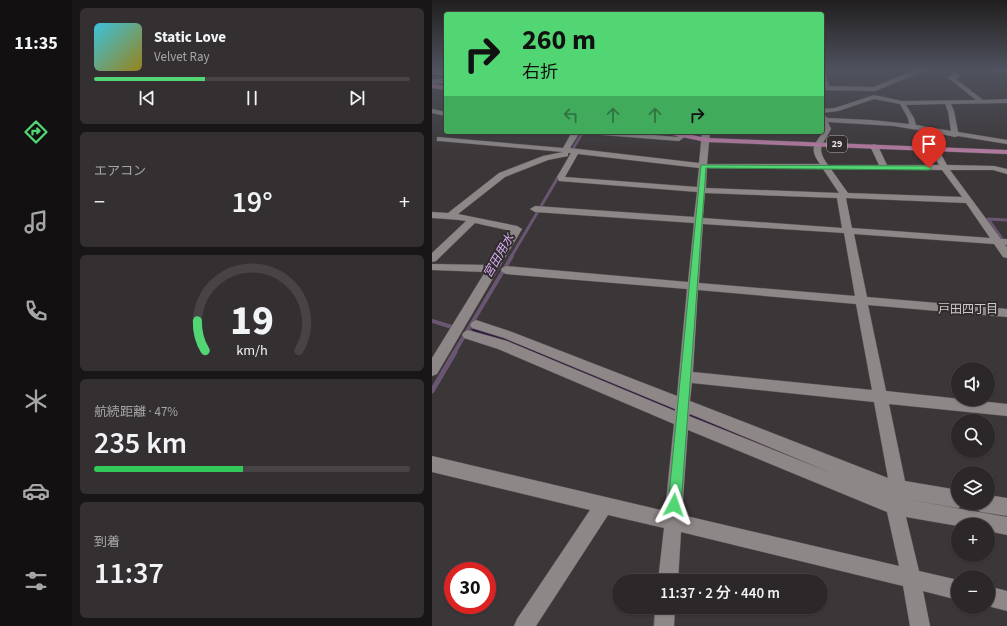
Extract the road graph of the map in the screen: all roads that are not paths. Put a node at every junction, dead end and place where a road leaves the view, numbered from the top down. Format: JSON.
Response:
{"nodes":[{"id":1,"x":870,"y":98,"type":"edge"},
{"id":2,"x":880,"y":98,"type":"edge"},
{"id":3,"x":980,"y":100,"type":"joint"},
{"id":4,"x":1007,"y":101,"type":"edge"},
{"id":5,"x":946,"y":102,"type":"junction"},
{"id":6,"x":902,"y":103,"type":"junction"},
{"id":7,"x":432,"y":111,"type":"edge"},
{"id":8,"x":824,"y":111,"type":"edge"},
{"id":9,"x":444,"y":114,"type":"edge"},
{"id":10,"x":824,"y":119,"type":"edge"},
{"id":11,"x":824,"y":121,"type":"edge"},
{"id":12,"x":913,"y":127,"type":"junction"},
{"id":13,"x":933,"y":131,"type":"junction"},
{"id":14,"x":446,"y":134,"type":"edge"},
{"id":15,"x":575,"y":134,"type":"edge"},
{"id":16,"x":620,"y":134,"type":"edge"},
{"id":17,"x":678,"y":134,"type":"edge"},
{"id":18,"x":683,"y":135,"type":"junction"},
{"id":19,"x":955,"y":135,"type":"junction"},
{"id":20,"x":706,"y":136,"type":"edge"},
{"id":21,"x":440,"y":139,"type":"junction"},
{"id":22,"x":1007,"y":142,"type":"edge"},
{"id":23,"x":818,"y":144,"type":"junction"},
{"id":24,"x":432,"y":145,"type":"edge"},
{"id":25,"x":874,"y":146,"type":"junction"},
{"id":26,"x":934,"y":149,"type":"junction"},
{"id":27,"x":571,"y":151,"type":"junction"},
{"id":28,"x":1007,"y":152,"type":"edge"},
{"id":29,"x":703,"y":166,"type":"junction"},
{"id":30,"x":826,"y":167,"type":"junction"},
{"id":31,"x":884,"y":168,"type":"junction"},
{"id":32,"x":944,"y":168,"type":"junction"},
{"id":33,"x":1007,"y":172,"type":"edge"},
{"id":34,"x":701,"y":190,"type":"junction"},
{"id":35,"x":843,"y":195,"type":"junction"},
{"id":36,"x":969,"y":200,"type":"junction"},
{"id":37,"x":538,"y":209,"type":"dead end"},
{"id":38,"x":432,"y":215,"type":"edge"},
{"id":39,"x":451,"y":215,"type":"junction"},
{"id":40,"x":473,"y":220,"type":"junction"},
{"id":41,"x":699,"y":220,"type":"junction"},
{"id":42,"x":848,"y":230,"type":"junction"},
{"id":43,"x":1003,"y":242,"type":"edge"},
{"id":44,"x":1007,"y":255,"type":"edge"},
{"id":45,"x":432,"y":259,"type":"edge"},
{"id":46,"x":432,"y":267,"type":"edge"},
{"id":47,"x":494,"y":269,"type":"junction"},
{"id":48,"x":506,"y":270,"type":"dead end"},
{"id":49,"x":693,"y":285,"type":"junction"},
{"id":50,"x":862,"y":300,"type":"junction"},
{"id":51,"x":1007,"y":313,"type":"edge"},
{"id":52,"x":472,"y":330,"type":"dead end"},
{"id":53,"x":433,"y":366,"type":"edge"},
{"id":54,"x":686,"y":377,"type":"junction"},
{"id":55,"x":880,"y":397,"type":"junction"},
{"id":56,"x":1007,"y":410,"type":"edge"},
{"id":57,"x":682,"y":413,"type":"junction"},
{"id":58,"x":432,"y":464,"type":"edge"},
{"id":59,"x":897,"y":497,"type":"junction"},
{"id":60,"x":951,"y":499,"type":"edge"},
{"id":61,"x":604,"y":505,"type":"junction"},
{"id":62,"x":995,"y":505,"type":"edge"},
{"id":63,"x":1007,"y":507,"type":"edge"},
{"id":64,"x":673,"y":520,"type":"junction"},
{"id":65,"x":1007,"y":526,"type":"edge"},
{"id":66,"x":669,"y":574,"type":"edge"},
{"id":67,"x":912,"y":579,"type":"junction"},
{"id":68,"x":951,"y":588,"type":"edge"},
{"id":69,"x":995,"y":598,"type":"edge"},
{"id":70,"x":1007,"y":601,"type":"edge"},
{"id":71,"x":665,"y":614,"type":"edge"},
{"id":72,"x":524,"y":626,"type":"edge"},
{"id":73,"x":664,"y":626,"type":"edge"},
{"id":74,"x":920,"y":626,"type":"edge"}],
"edges":[{"from":1,"to":8,"type":"street"},
{"from":2,"to":6,"type":"street"},
{"from":3,"to":4,"type":"street"},
{"from":3,"to":5,"type":"street"},
{"from":5,"to":6,"type":"street"},
{"from":5,"to":19,"type":"street"},
{"from":6,"to":12,"type":"street"},
{"from":7,"to":9,"type":"street"},
{"from":10,"to":12,"type":"street"},
{"from":11,"to":23,"type":"street"},
{"from":12,"to":13,"type":"street"},
{"from":13,"to":19,"type":"street"},
{"from":13,"to":26,"type":"street"},
{"from":14,"to":21,"type":"street"},
{"from":15,"to":27,"type":"street"},
{"from":16,"to":18,"type":"street"},
{"from":17,"to":18,"type":"main road","number":"29"},
{"from":18,"to":20,"type":"main road","number":"29"},
{"from":19,"to":22,"type":"street"},
{"from":20,"to":23,"type":"main road","number":"29"},
{"from":20,"to":29,"type":"street"},
{"from":21,"to":24,"type":"street"},
{"from":21,"to":27,"type":"street"},
{"from":23,"to":25,"type":"main road","number":"29"},
{"from":23,"to":30,"type":"street"},
{"from":25,"to":26,"type":"main road","number":"29"},
{"from":25,"to":31,"type":"street"},
{"from":26,"to":28,"type":"main road","number":"29"},
{"from":26,"to":32,"type":"street"},
{"from":27,"to":29,"type":"street"},
{"from":27,"to":34,"type":"street"},
{"from":27,"to":39,"type":"street"},
{"from":29,"to":30,"type":"street"},
{"from":29,"to":34,"type":"street"},
{"from":30,"to":31,"type":"street"},
{"from":30,"to":35,"type":"street"},
{"from":31,"to":32,"type":"street"},
{"from":32,"to":33,"type":"street"},
{"from":32,"to":36,"type":"street"},
{"from":34,"to":35,"type":"street"},
{"from":34,"to":41,"type":"street"},
{"from":35,"to":36,"type":"street"},
{"from":35,"to":42,"type":"street"},
{"from":36,"to":43,"type":"street"},
{"from":37,"to":41,"type":"street"},
{"from":38,"to":39,"type":"street"},
{"from":39,"to":40,"type":"street"},
{"from":40,"to":45,"type":"street"},
{"from":40,"to":47,"type":"street"},
{"from":41,"to":42,"type":"street"},
{"from":41,"to":49,"type":"street"},
{"from":42,"to":43,"type":"street"},
{"from":42,"to":50,"type":"street"},
{"from":43,"to":44,"type":"street"},
{"from":46,"to":47,"type":"street"},
{"from":47,"to":53,"type":"street"},
{"from":48,"to":49,"type":"street"},
{"from":49,"to":50,"type":"street"},
{"from":49,"to":54,"type":"street"},
{"from":50,"to":51,"type":"street"},
{"from":50,"to":55,"type":"street"},
{"from":52,"to":57,"type":"street"},
{"from":54,"to":55,"type":"street"},
{"from":54,"to":57,"type":"street"},
{"from":55,"to":56,"type":"street"},
{"from":55,"to":59,"type":"street"},
{"from":57,"to":59,"type":"street"},
{"from":57,"to":64,"type":"street"},
{"from":58,"to":61,"type":"street"},
{"from":59,"to":60,"type":"street"},
{"from":59,"to":65,"type":"street"},
{"from":59,"to":67,"type":"street"},
{"from":61,"to":64,"type":"street"},
{"from":61,"to":72,"type":"street"},
{"from":62,"to":63,"type":"street"},
{"from":64,"to":66,"type":"street"},
{"from":64,"to":67,"type":"street"},
{"from":67,"to":68,"type":"street"},
{"from":67,"to":74,"type":"street"},
{"from":69,"to":70,"type":"street"},
{"from":71,"to":73,"type":"street"}]}
